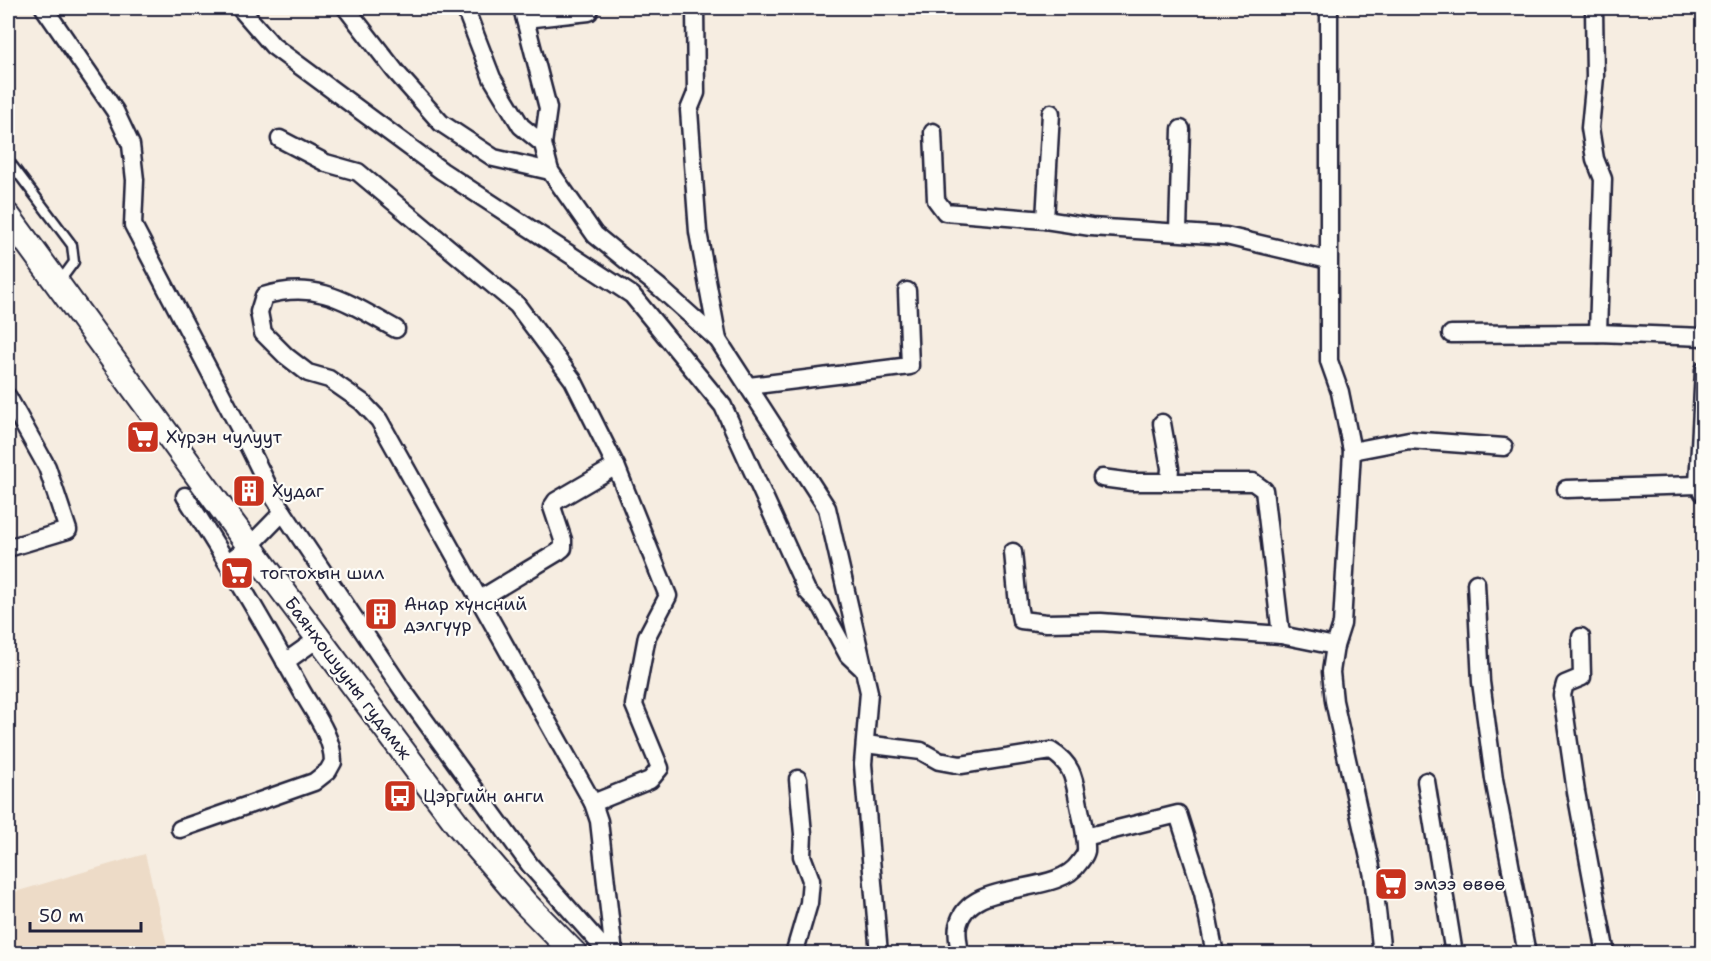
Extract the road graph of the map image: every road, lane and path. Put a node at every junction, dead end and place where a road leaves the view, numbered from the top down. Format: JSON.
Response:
{"nodes":[{"id":1,"x":44,"y":8,"type":"edge"},
{"id":2,"x":240,"y":8,"type":"edge"},
{"id":3,"x":346,"y":8,"type":"edge"},
{"id":4,"x":465,"y":8,"type":"edge"},
{"id":5,"x":695,"y":8,"type":"edge"},
{"id":6,"x":1329,"y":8,"type":"edge"},
{"id":7,"x":1594,"y":8,"type":"edge"},
{"id":8,"x":589,"y":12,"type":"dead end"},
{"id":9,"x":524,"y":13,"type":"edge"},
{"id":10,"x":1051,"y":113,"type":"dead end"},
{"id":11,"x":1181,"y":129,"type":"dead end"},
{"id":12,"x":933,"y":132,"type":"dead end"},
{"id":13,"x":280,"y":139,"type":"dead end"},
{"id":14,"x":543,"y":144,"type":"junction"},
{"id":15,"x":8,"y":160,"type":"edge"},
{"id":16,"x":550,"y":171,"type":"junction"},
{"id":17,"x":8,"y":216,"type":"edge"},
{"id":18,"x":1045,"y":220,"type":"junction"},
{"id":19,"x":1178,"y":231,"type":"junction"},
{"id":20,"x":1328,"y":260,"type":"junction"},
{"id":21,"x":58,"y":284,"type":"junction"},
{"id":22,"x":907,"y":291,"type":"dead end"},
{"id":23,"x":396,"y":329,"type":"dead end"},
{"id":24,"x":1598,"y":333,"type":"junction"},
{"id":25,"x":1451,"y":334,"type":"dead end"},
{"id":26,"x":1704,"y":337,"type":"edge"},
{"id":27,"x":718,"y":340,"type":"junction"},
{"id":28,"x":1704,"y":370,"type":"edge"},
{"id":29,"x":750,"y":386,"type":"junction"},
{"id":30,"x":8,"y":397,"type":"edge"},
{"id":31,"x":1162,"y":423,"type":"dead end"},
{"id":32,"x":1504,"y":447,"type":"dead end"},
{"id":33,"x":1352,"y":451,"type":"junction"},
{"id":34,"x":616,"y":466,"type":"junction"},
{"id":35,"x":1102,"y":478,"type":"dead end"},
{"id":36,"x":1169,"y":482,"type":"junction"},
{"id":37,"x":1566,"y":489,"type":"dead end"},
{"id":38,"x":1701,"y":490,"type":"edge"},
{"id":39,"x":185,"y":496,"type":"dead end"},
{"id":40,"x":283,"y":512,"type":"junction"},
{"id":41,"x":250,"y":546,"type":"junction"},
{"id":42,"x":8,"y":548,"type":"edge"},
{"id":43,"x":1013,"y":552,"type":"dead end"},
{"id":44,"x":228,"y":562,"type":"junction"},
{"id":45,"x":1476,"y":583,"type":"dead end"},
{"id":46,"x":480,"y":599,"type":"junction"},
{"id":47,"x":1281,"y":635,"type":"junction"},
{"id":48,"x":1581,"y":637,"type":"dead end"},
{"id":49,"x":319,"y":638,"type":"junction"},
{"id":50,"x":1335,"y":646,"type":"junction"},
{"id":51,"x":285,"y":662,"type":"junction"},
{"id":52,"x":864,"y":670,"type":"junction"},
{"id":53,"x":865,"y":744,"type":"junction"},
{"id":54,"x":798,"y":779,"type":"dead end"},
{"id":55,"x":1426,"y":782,"type":"dead end"},
{"id":56,"x":593,"y":803,"type":"junction"},
{"id":57,"x":180,"y":829,"type":"dead end"},
{"id":58,"x":1085,"y":837,"type":"junction"},
{"id":59,"x":575,"y":954,"type":"edge"},
{"id":60,"x":609,"y":954,"type":"edge"},
{"id":61,"x":614,"y":954,"type":"edge"},
{"id":62,"x":794,"y":954,"type":"edge"},
{"id":63,"x":879,"y":954,"type":"edge"},
{"id":64,"x":960,"y":954,"type":"edge"},
{"id":65,"x":1215,"y":954,"type":"edge"},
{"id":66,"x":1382,"y":954,"type":"edge"},
{"id":67,"x":1454,"y":954,"type":"edge"},
{"id":68,"x":1527,"y":954,"type":"edge"},
{"id":69,"x":1606,"y":954,"type":"edge"}],
"edges":[{"from":1,"to":40,"type":"street"},
{"from":2,"to":52,"type":"street"},
{"from":3,"to":16,"type":"street"},
{"from":4,"to":14,"type":"street"},
{"from":5,"to":27,"type":"street"},
{"from":6,"to":20,"type":"street"},
{"from":7,"to":24,"type":"street"},
{"from":8,"to":9,"type":"street"},
{"from":9,"to":14,"type":"street"},
{"from":10,"to":18,"type":"street"},
{"from":11,"to":19,"type":"street"},
{"from":12,"to":18,"type":"street"},
{"from":13,"to":34,"type":"street"},
{"from":14,"to":16,"type":"street"},
{"from":15,"to":21,"type":"lane"},
{"from":16,"to":27,"type":"street"},
{"from":17,"to":21,"type":"main road","name":"Баянхошууны гудамж"},
{"from":18,"to":19,"type":"street"},
{"from":19,"to":20,"type":"street"},
{"from":20,"to":33,"type":"street"},
{"from":21,"to":41,"type":"main road","name":"Баянхошууны гудамж"},
{"from":22,"to":29,"type":"street"},
{"from":23,"to":46,"type":"street"},
{"from":24,"to":25,"type":"street"},
{"from":24,"to":26,"type":"street"},
{"from":27,"to":29,"type":"street"},
{"from":28,"to":38,"type":"street"},
{"from":29,"to":52,"type":"street"},
{"from":30,"to":42,"type":"street"},
{"from":31,"to":36,"type":"street"},
{"from":32,"to":33,"type":"street"},
{"from":33,"to":50,"type":"street"},
{"from":34,"to":46,"type":"street"},
{"from":34,"to":56,"type":"street"},
{"from":35,"to":36,"type":"street"},
{"from":36,"to":47,"type":"street"},
{"from":37,"to":38,"type":"street"},
{"from":39,"to":44,"type":"street"},
{"from":40,"to":41,"type":"street"},
{"from":40,"to":60,"type":"street"},
{"from":41,"to":44,"type":"street"},
{"from":41,"to":49,"type":"main road","name":"Баянхошууны гудамж"},
{"from":43,"to":47,"type":"street"},
{"from":44,"to":51,"type":"street"},
{"from":45,"to":68,"type":"street"},
{"from":46,"to":56,"type":"street"},
{"from":47,"to":50,"type":"street"},
{"from":48,"to":69,"type":"street"},
{"from":49,"to":51,"type":"street"},
{"from":49,"to":59,"type":"main road","name":"Баянхошууны гудамж"},
{"from":50,"to":66,"type":"street"},
{"from":51,"to":57,"type":"street"},
{"from":52,"to":53,"type":"street"},
{"from":53,"to":58,"type":"street"},
{"from":53,"to":63,"type":"street"},
{"from":54,"to":62,"type":"street"},
{"from":55,"to":67,"type":"street"},
{"from":56,"to":61,"type":"street"},
{"from":58,"to":64,"type":"street"},
{"from":58,"to":65,"type":"street"}]}
